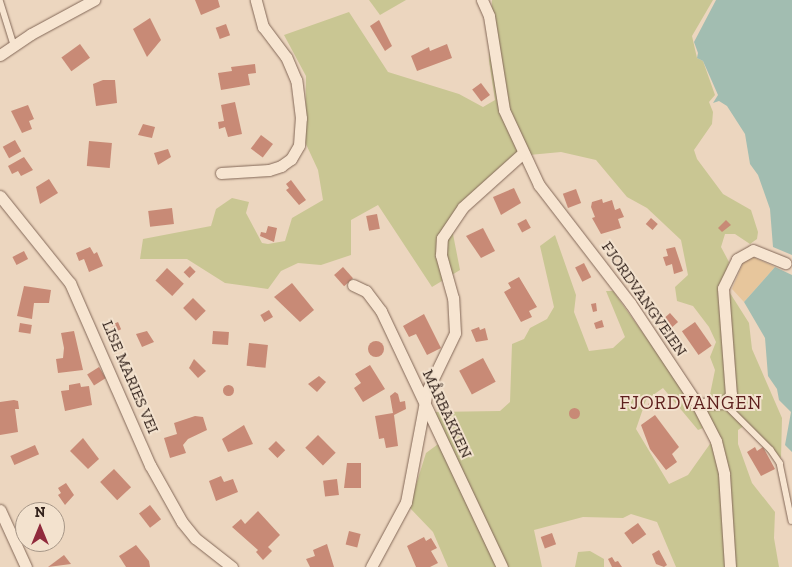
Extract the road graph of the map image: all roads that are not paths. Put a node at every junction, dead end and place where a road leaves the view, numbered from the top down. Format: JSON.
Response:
{"nodes":[{"id":1,"x":0,"y":0,"type":"edge"},
{"id":2,"x":94,"y":0,"type":"edge"},
{"id":3,"x":256,"y":0,"type":"edge"},
{"id":4,"x":482,"y":0,"type":"edge"},
{"id":5,"x":14,"y":45,"type":"junction"},
{"id":6,"x":0,"y":55,"type":"edge"},
{"id":7,"x":523,"y":153,"type":"junction"},
{"id":8,"x":221,"y":173,"type":"dead end"},
{"id":9,"x":0,"y":196,"type":"edge"},
{"id":10,"x":785,"y":263,"type":"dead end"},
{"id":11,"x":353,"y":285,"type":"dead end"},
{"id":12,"x":724,"y":403,"type":"junction"},
{"id":13,"x":698,"y":404,"type":"junction"},
{"id":14,"x":425,"y":405,"type":"junction"},
{"id":15,"x":0,"y":510,"type":"edge"},
{"id":16,"x":792,"y":521,"type":"edge"},
{"id":17,"x":26,"y":567,"type":"edge"},
{"id":18,"x":232,"y":567,"type":"edge"},
{"id":19,"x":371,"y":567,"type":"edge"},
{"id":20,"x":502,"y":567,"type":"edge"},
{"id":21,"x":730,"y":567,"type":"edge"}],
"edges":[{"from":1,"to":5,"type":"lane"},
{"from":2,"to":5,"type":"street"},
{"from":3,"to":8,"type":"street"},
{"from":4,"to":7,"type":"street","name":"FJORDVANGVEIEN"},
{"from":5,"to":6,"type":"street"},
{"from":7,"to":13,"type":"street","name":"FJORDVANGVEIEN"},
{"from":7,"to":14,"type":"street"},
{"from":9,"to":18,"type":"street","name":"LISE MARIES VEI"},
{"from":10,"to":12,"type":"street"},
{"from":11,"to":14,"type":"street","name":"MÅRBAKKEN"},
{"from":12,"to":13,"type":"street"},
{"from":12,"to":16,"type":"lane"},
{"from":13,"to":21,"type":"street","name":"FJORDVANGVEIEN"},
{"from":14,"to":19,"type":"street"},
{"from":14,"to":20,"type":"street","name":"MÅRBAKKEN"},
{"from":15,"to":17,"type":"street"}]}
